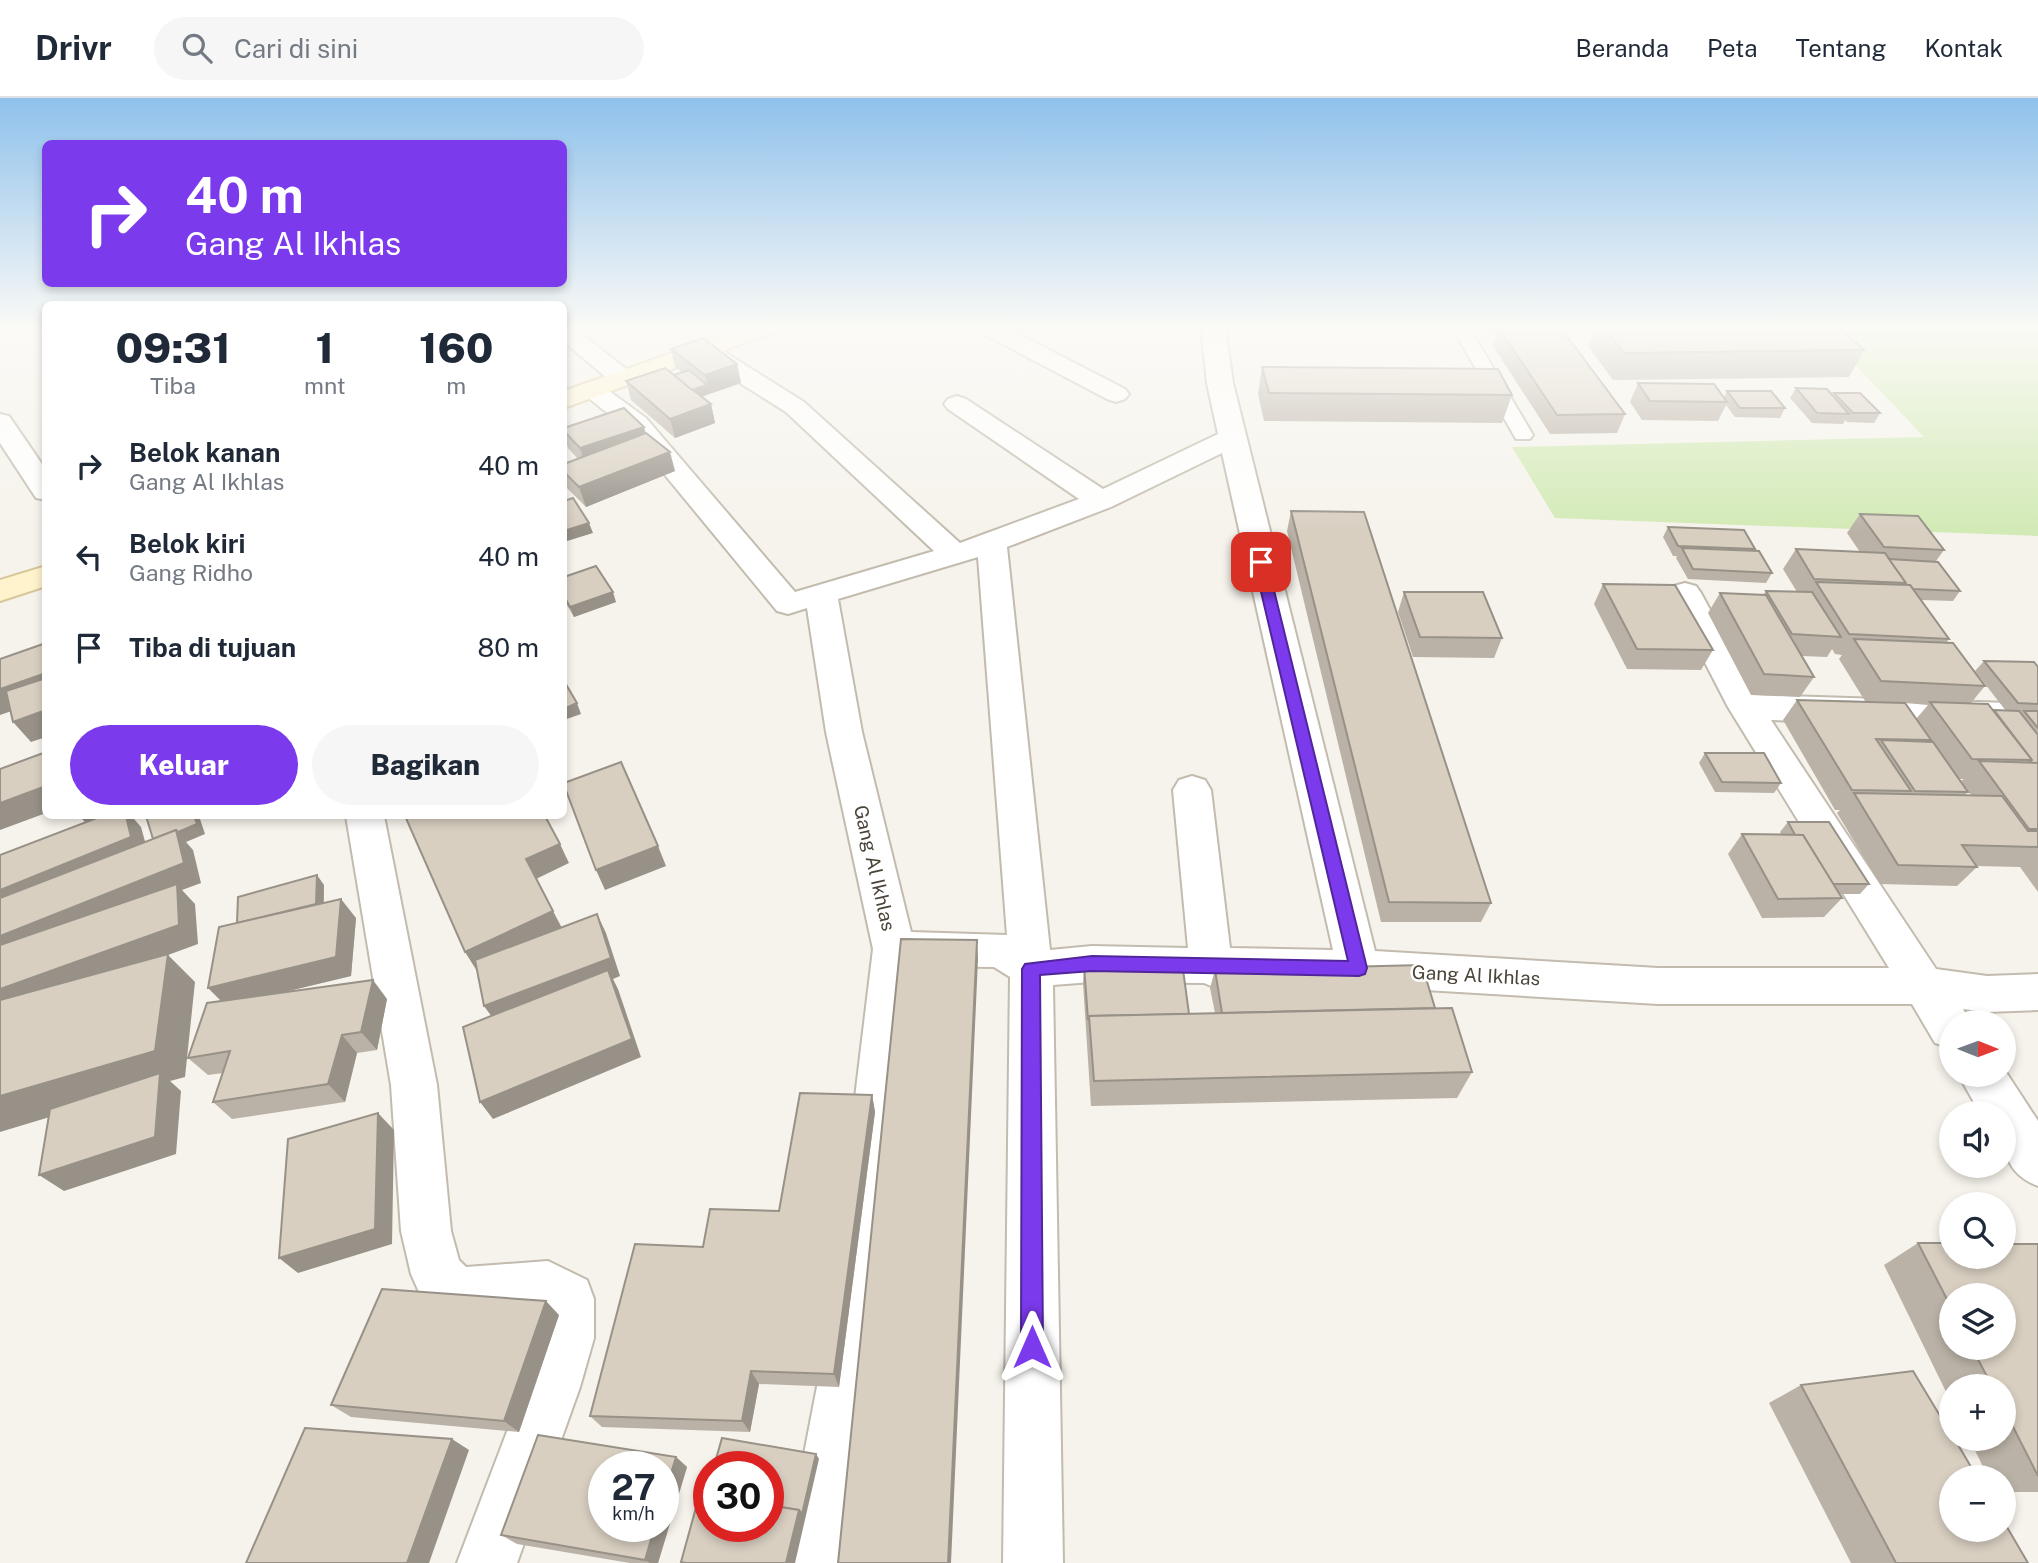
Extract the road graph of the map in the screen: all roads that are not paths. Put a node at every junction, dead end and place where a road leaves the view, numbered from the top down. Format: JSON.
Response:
{"nodes":[{"id":1,"x":601,"y":395,"type":"edge"},
{"id":2,"x":776,"y":395,"type":"edge"},
{"id":3,"x":1223,"y":395,"type":"edge"},
{"id":4,"x":1500,"y":395,"type":"edge"},
{"id":5,"x":957,"y":404,"type":"dead end"},
{"id":6,"x":0,"y":422,"type":"edge"},
{"id":7,"x":1523,"y":435,"type":"dead end"},
{"id":8,"x":1234,"y":437,"type":"junction"},
{"id":9,"x":42,"y":486,"type":"edge"},
{"id":10,"x":1101,"y":501,"type":"junction"},
{"id":11,"x":992,"y":543,"type":"junction"},
{"id":12,"x":956,"y":555,"type":"junction"},
{"id":13,"x":42,"y":576,"type":"edge"},
{"id":14,"x":0,"y":591,"type":"edge"},
{"id":15,"x":1685,"y":593,"type":"dead end"},
{"id":16,"x":821,"y":594,"type":"junction"},
{"id":17,"x":1745,"y":707,"type":"junction"},
{"id":18,"x":1889,"y":712,"type":"junction"},
{"id":19,"x":2038,"y":716,"type":"edge"},
{"id":20,"x":1911,"y":743,"type":"edge"},
{"id":21,"x":1192,"y":790,"type":"dead end"},
{"id":22,"x":367,"y":819,"type":"edge"},
{"id":23,"x":894,"y":949,"type":"junction"},
{"id":24,"x":1211,"y":968,"type":"junction"},
{"id":25,"x":1359,"y":968,"type":"junction"},
{"id":26,"x":1031,"y":969,"type":"junction"},
{"id":27,"x":1923,"y":986,"type":"junction"},
{"id":28,"x":2038,"y":992,"type":"edge"},
{"id":29,"x":1939,"y":1011,"type":"edge"},
{"id":30,"x":1989,"y":1087,"type":"edge"},
{"id":31,"x":2038,"y":1163,"type":"edge"},
{"id":32,"x":488,"y":1563,"type":"edge"},
{"id":33,"x":813,"y":1563,"type":"edge"},
{"id":34,"x":1033,"y":1563,"type":"edge"}],
"edges":[{"from":1,"to":16,"type":"street"},
{"from":2,"to":12,"type":"street"},
{"from":3,"to":8,"type":"street"},
{"from":4,"to":7,"type":"lane"},
{"from":5,"to":10,"type":"street"},
{"from":6,"to":9,"type":"street"},
{"from":8,"to":10,"type":"street"},
{"from":8,"to":25,"type":"street"},
{"from":10,"to":11,"type":"street"},
{"from":11,"to":12,"type":"street"},
{"from":11,"to":26,"type":"street"},
{"from":12,"to":16,"type":"street"},
{"from":13,"to":14,"type":"main road"},
{"from":15,"to":17,"type":"street"},
{"from":16,"to":23,"type":"street","name":"Gang Al Ikhlas"},
{"from":17,"to":18,"type":"street"},
{"from":17,"to":27,"type":"street"},
{"from":18,"to":19,"type":"street"},
{"from":18,"to":20,"type":"street"},
{"from":21,"to":24,"type":"street"},
{"from":22,"to":32,"type":"street"},
{"from":23,"to":26,"type":"street","name":"Gang Al Ikhlas"},
{"from":23,"to":33,"type":"street"},
{"from":24,"to":25,"type":"street","name":"Gang Al Ikhlas"},
{"from":24,"to":26,"type":"street","name":"Gang Al Ikhlas"},
{"from":25,"to":27,"type":"street","name":"Gang Al Ikhlas"},
{"from":26,"to":34,"type":"street"},
{"from":27,"to":28,"type":"street","name":"Gang Al Ikhlas"},
{"from":27,"to":29,"type":"street"},
{"from":30,"to":31,"type":"street"}]}
